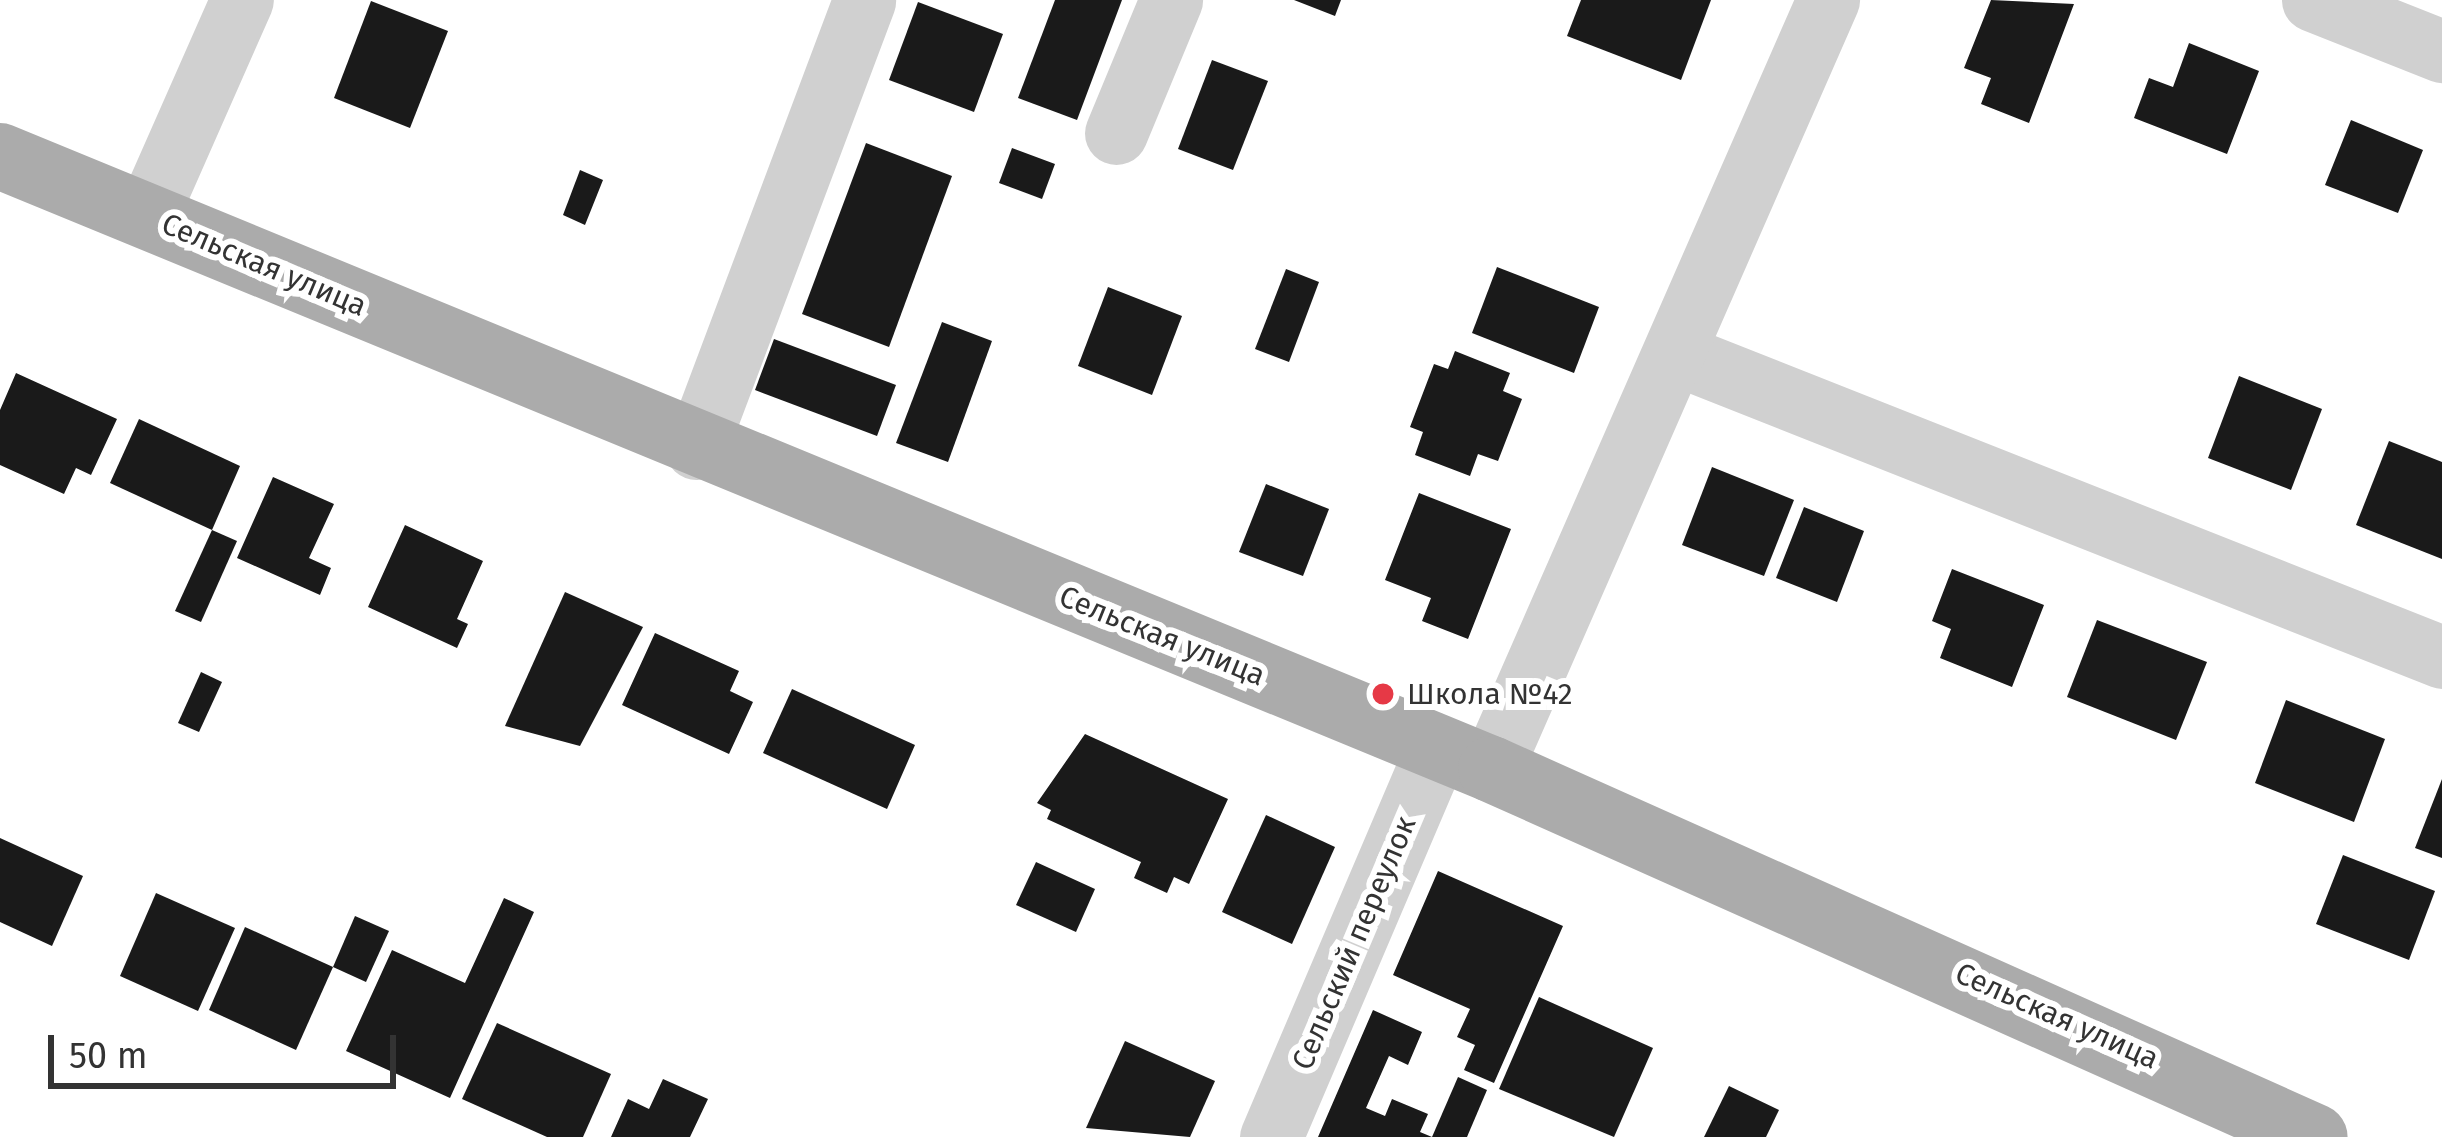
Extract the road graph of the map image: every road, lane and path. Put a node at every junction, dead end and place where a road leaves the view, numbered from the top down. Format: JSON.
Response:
{"nodes":[{"id":1,"x":242,"y":0,"type":"edge"},
{"id":2,"x":864,"y":0,"type":"edge"},
{"id":3,"x":1171,"y":0,"type":"edge"},
{"id":4,"x":1828,"y":0,"type":"edge"},
{"id":5,"x":2313,"y":0,"type":"edge"},
{"id":6,"x":2442,"y":51,"type":"edge"},
{"id":7,"x":1116,"y":133,"type":"dead end"},
{"id":8,"x":0,"y":157,"type":"edge"},
{"id":9,"x":147,"y":215,"type":"junction"},
{"id":10,"x":1676,"y":354,"type":"junction"},
{"id":11,"x":696,"y":448,"type":"junction"},
{"id":12,"x":2442,"y":657,"type":"edge"},
{"id":13,"x":1464,"y":759,"type":"junction"},
{"id":14,"x":1270,"y":1137,"type":"edge"},
{"id":15,"x":2315,"y":1137,"type":"edge"}],
"edges":[{"from":1,"to":9,"type":"street"},
{"from":2,"to":11,"type":"street"},
{"from":3,"to":7,"type":"street"},
{"from":4,"to":10,"type":"street","name":"Сельский переулок"},
{"from":5,"to":6,"type":"street"},
{"from":8,"to":9,"type":"main road","name":"Сельская улица"},
{"from":9,"to":11,"type":"main road","name":"Сельская улица"},
{"from":10,"to":12,"type":"street"},
{"from":10,"to":13,"type":"street","name":"Сельский переулок"},
{"from":11,"to":13,"type":"main road","name":"Сельская улица"},
{"from":13,"to":14,"type":"street","name":"Сельский переулок"},
{"from":13,"to":15,"type":"main road","name":"Сельская улица"}]}
